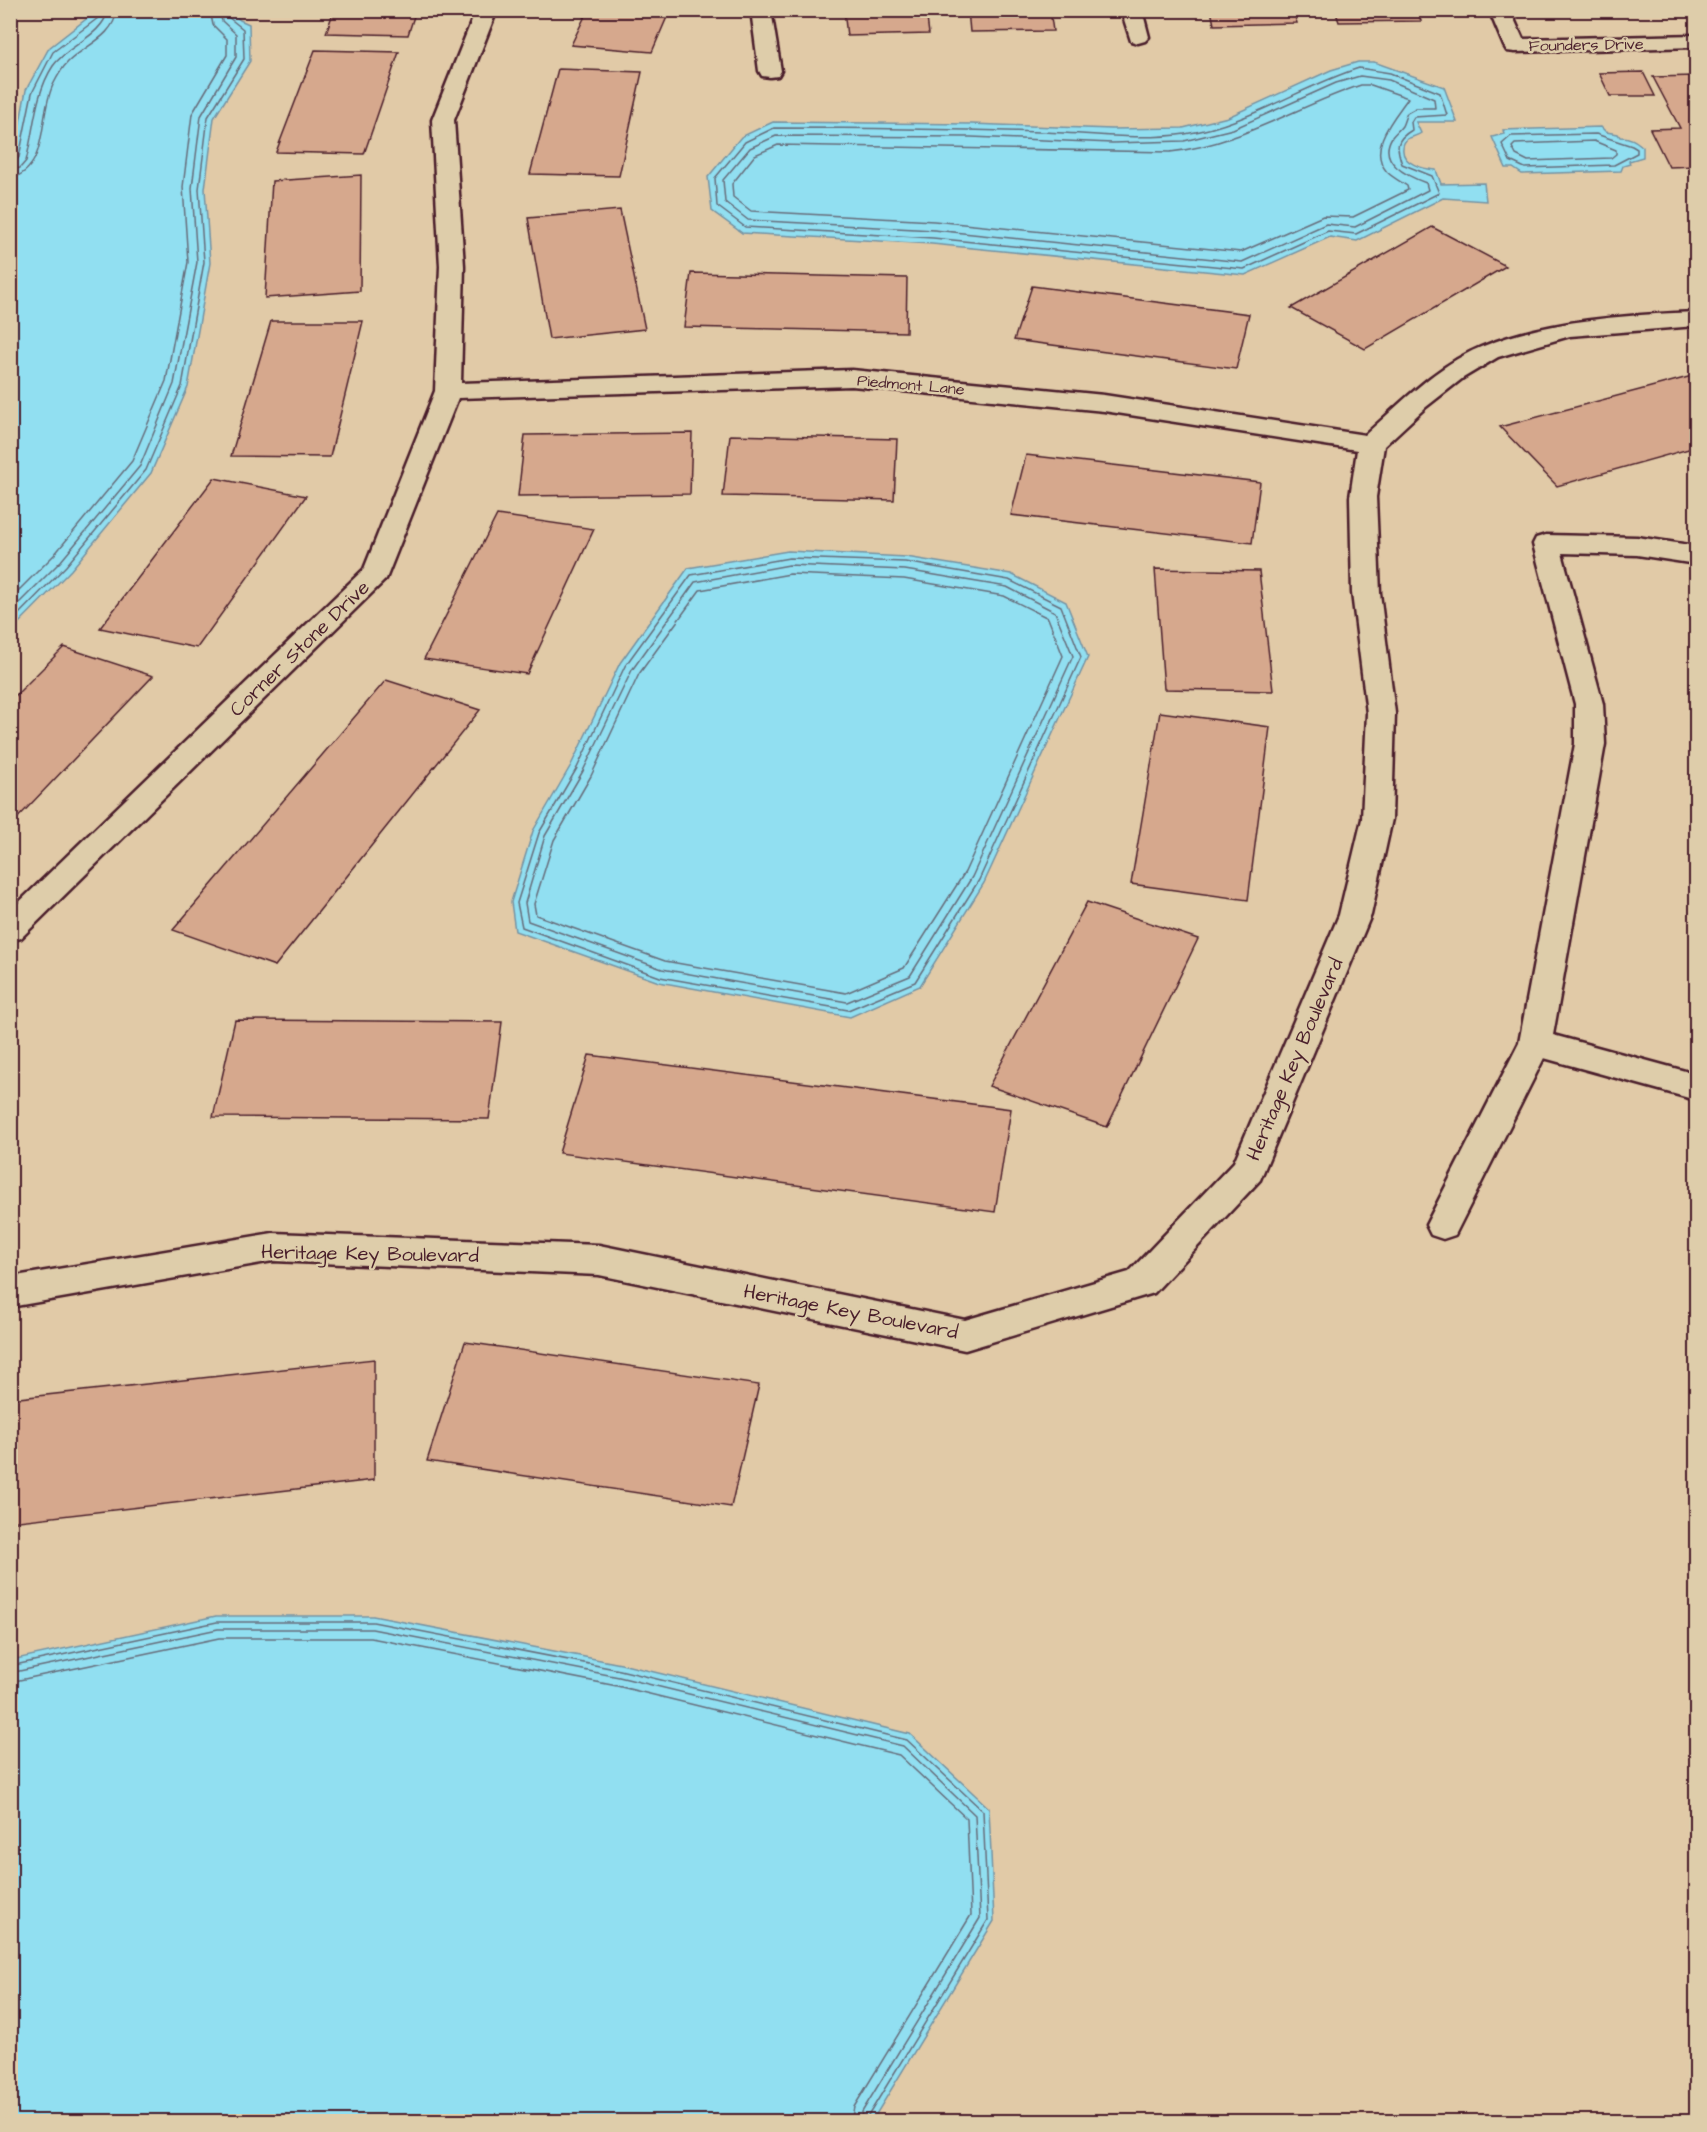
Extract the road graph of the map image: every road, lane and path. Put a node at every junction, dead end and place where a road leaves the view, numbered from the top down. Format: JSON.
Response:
{"nodes":[{"id":1,"x":487,"y":10,"type":"edge"},
{"id":2,"x":761,"y":10,"type":"edge"},
{"id":3,"x":1131,"y":10,"type":"edge"},
{"id":4,"x":1499,"y":10,"type":"edge"},
{"id":5,"x":1138,"y":37,"type":"dead end"},
{"id":6,"x":1696,"y":41,"type":"edge"},
{"id":7,"x":770,"y":71,"type":"dead end"},
{"id":8,"x":1696,"y":318,"type":"edge"},
{"id":9,"x":448,"y":391,"type":"junction"},
{"id":10,"x":1371,"y":444,"type":"junction"},
{"id":11,"x":1696,"y":555,"type":"edge"},
{"id":12,"x":10,"y":930,"type":"edge"},
{"id":13,"x":1535,"y":1043,"type":"junction"},
{"id":14,"x":1696,"y":1087,"type":"edge"},
{"id":15,"x":1443,"y":1225,"type":"dead end"},
{"id":16,"x":10,"y":1292,"type":"edge"}],
"edges":[{"from":1,"to":9,"type":"street","name":"Corner Stone Drive"},
{"from":2,"to":7,"type":"street"},
{"from":3,"to":5,"type":"street"},
{"from":4,"to":6,"type":"street","name":"Founders Drive"},
{"from":8,"to":10,"type":"street"},
{"from":9,"to":10,"type":"street","name":"Piedmont Lane"},
{"from":9,"to":12,"type":"street","name":"Corner Stone Drive"},
{"from":10,"to":16,"type":"street","name":"Heritage Key Boulevard"},
{"from":11,"to":13,"type":"street"},
{"from":13,"to":14,"type":"street"},
{"from":13,"to":15,"type":"street"}]}
